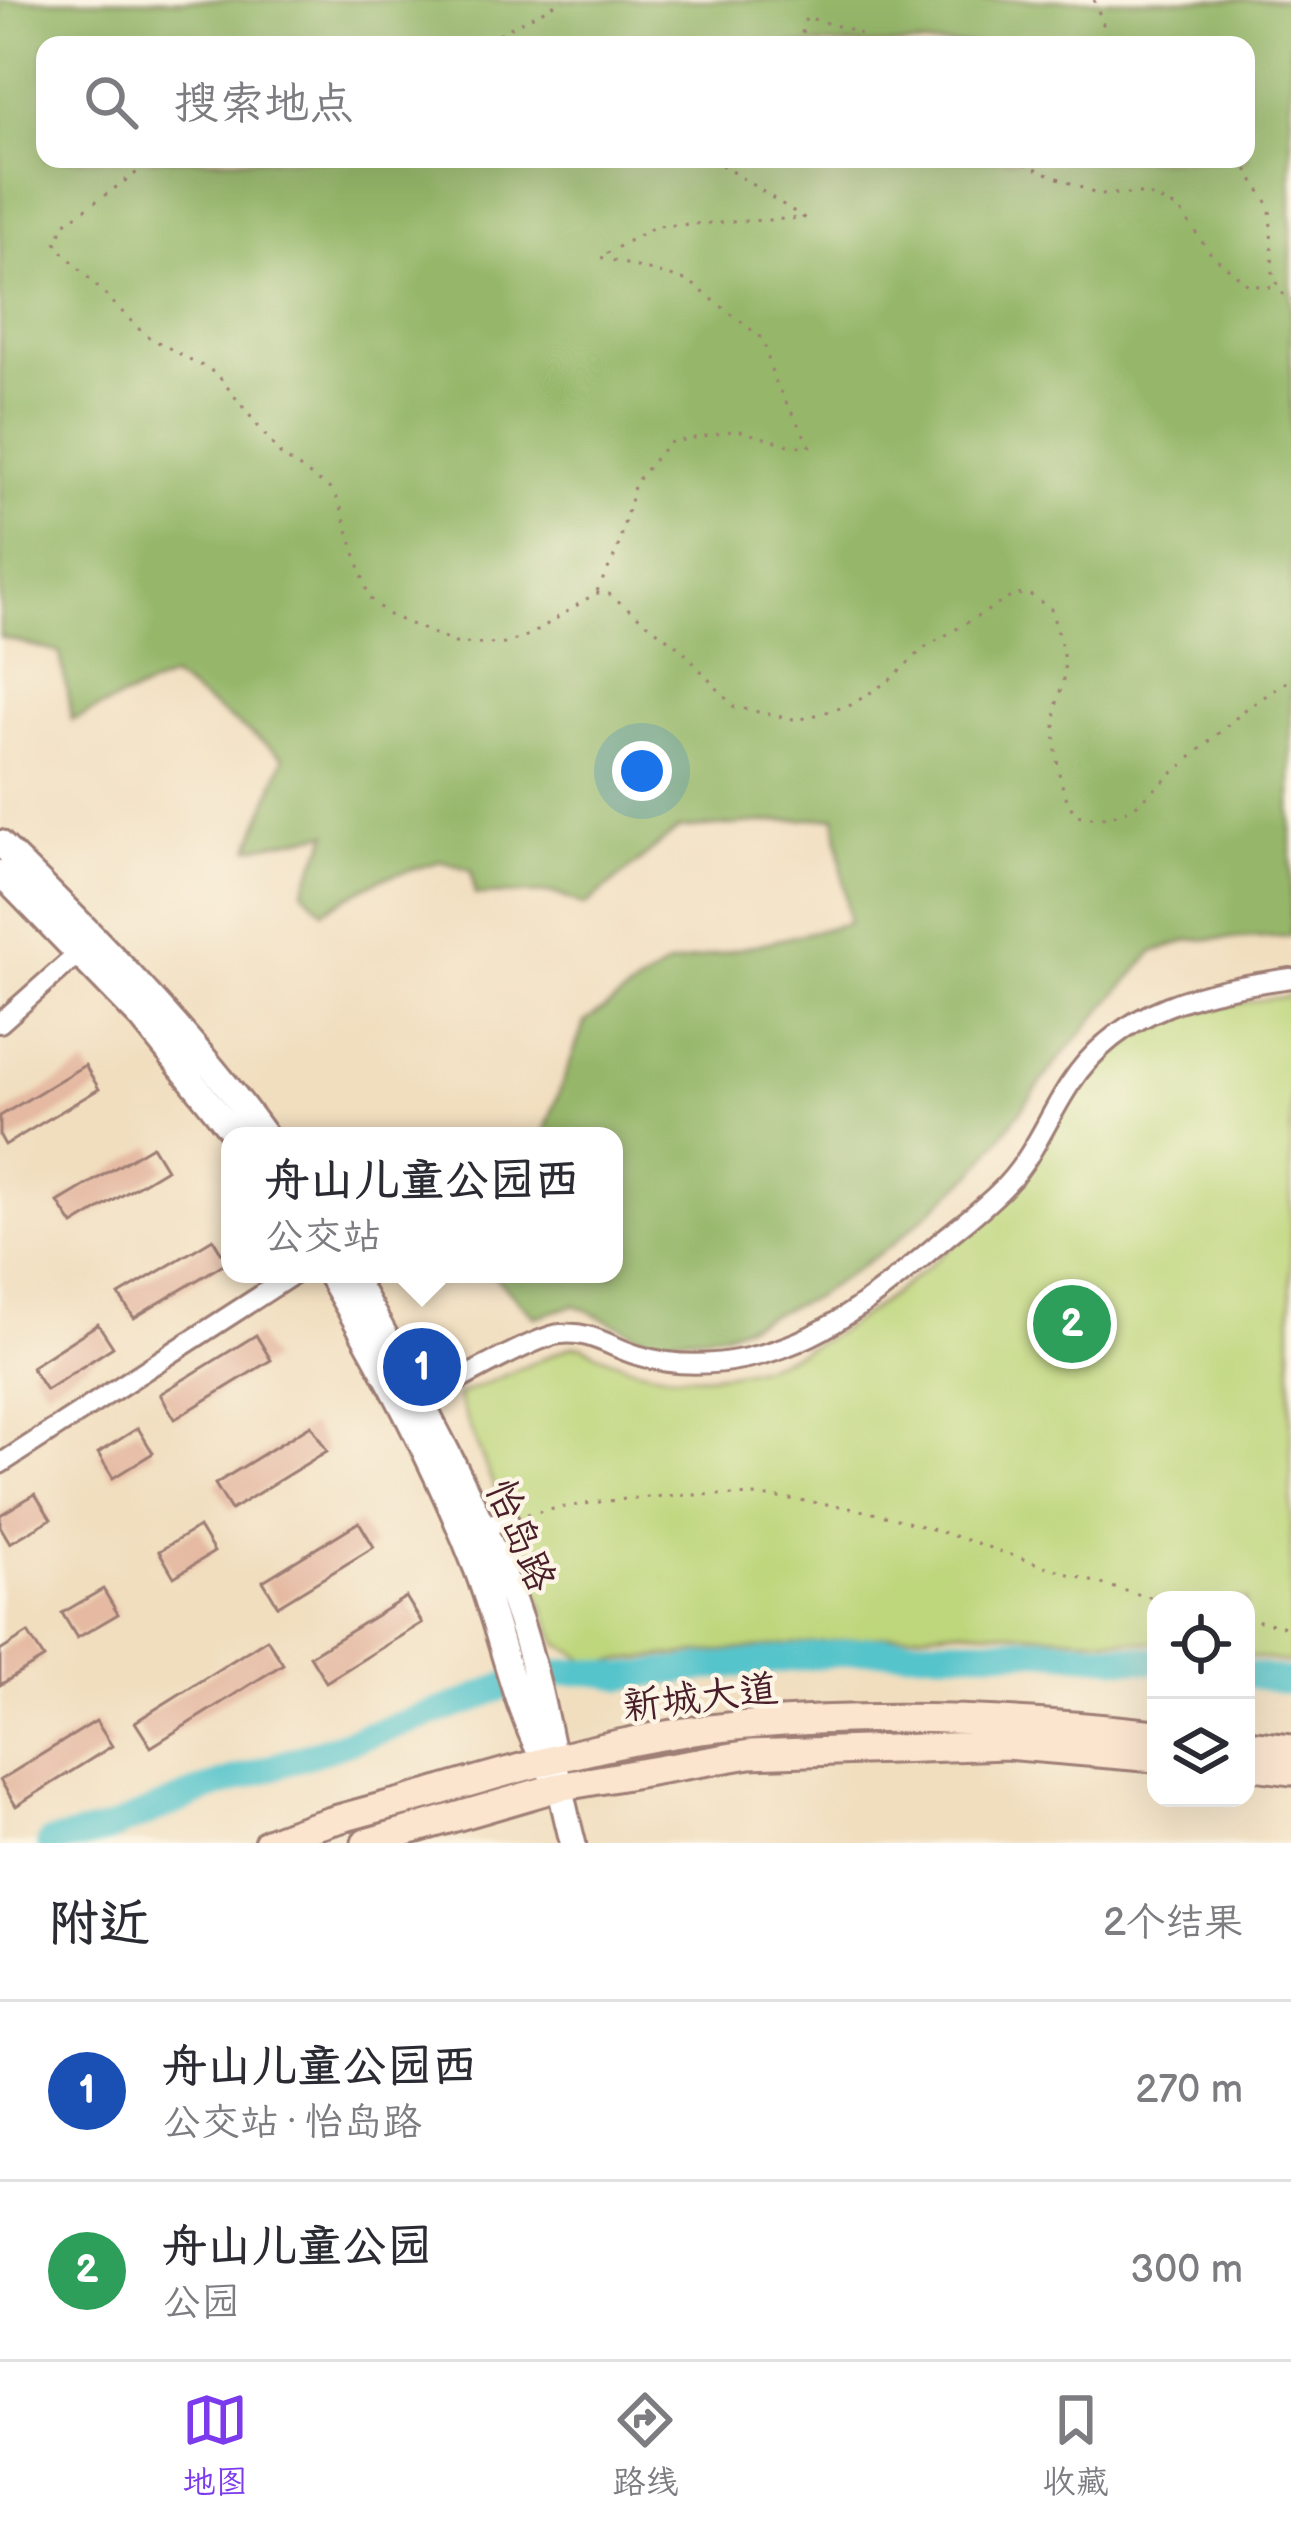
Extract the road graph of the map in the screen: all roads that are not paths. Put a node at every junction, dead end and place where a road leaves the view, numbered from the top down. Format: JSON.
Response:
{"nodes":[{"id":1,"x":0,"y":843,"type":"edge"},
{"id":2,"x":0,"y":873,"type":"edge"},
{"id":3,"x":80,"y":952,"type":"junction"},
{"id":4,"x":1291,"y":978,"type":"edge"},
{"id":5,"x":0,"y":1023,"type":"edge"},
{"id":6,"x":229,"y":1127,"type":"edge"},
{"id":7,"x":258,"y":1127,"type":"edge"},
{"id":8,"x":280,"y":1283,"type":"edge"},
{"id":9,"x":335,"y":1283,"type":"edge"},
{"id":10,"x":355,"y":1283,"type":"edge"},
{"id":11,"x":414,"y":1406,"type":"junction"},
{"id":12,"x":0,"y":1464,"type":"edge"},
{"id":13,"x":508,"y":1521,"type":"road end"},
{"id":14,"x":482,"y":1525,"type":"junction"},
{"id":15,"x":514,"y":1646,"type":"junction"},
{"id":16,"x":1147,"y":1733,"type":"edge"},
{"id":17,"x":1255,"y":1745,"type":"edge"},
{"id":18,"x":1291,"y":1749,"type":"edge"},
{"id":19,"x":1147,"y":1757,"type":"edge"},
{"id":20,"x":549,"y":1758,"type":"junction"},
{"id":21,"x":1255,"y":1767,"type":"edge"},
{"id":22,"x":1291,"y":1771,"type":"edge"},
{"id":23,"x":558,"y":1787,"type":"junction"},
{"id":24,"x":268,"y":1843,"type":"edge"},
{"id":25,"x":366,"y":1843,"type":"edge"},
{"id":26,"x":573,"y":1843,"type":"edge"}],
"edges":[{"from":1,"to":7,"type":"street"},
{"from":2,"to":3,"type":"street"},
{"from":3,"to":5,"type":"street"},
{"from":3,"to":6,"type":"street"},
{"from":4,"to":11,"type":"street"},
{"from":8,"to":12,"type":"street"},
{"from":9,"to":11,"type":"street"},
{"from":10,"to":11,"type":"street","name":"怡岛路"},
{"from":11,"to":14,"type":"street","name":"怡岛路"},
{"from":11,"to":15,"type":"street"},
{"from":13,"to":14,"type":"street"},
{"from":14,"to":15,"type":"street","name":"怡岛路"},
{"from":15,"to":20,"type":"street"},
{"from":16,"to":20,"type":"main road","name":"新城大道"},
{"from":17,"to":18,"type":"main road"},
{"from":19,"to":23,"type":"main road","name":"新城大道"},
{"from":20,"to":23,"type":"street"},
{"from":20,"to":24,"type":"main road","name":"新城大道"},
{"from":21,"to":22,"type":"main road"},
{"from":23,"to":25,"type":"main road","name":"新城大道"},
{"from":23,"to":26,"type":"street"}]}
